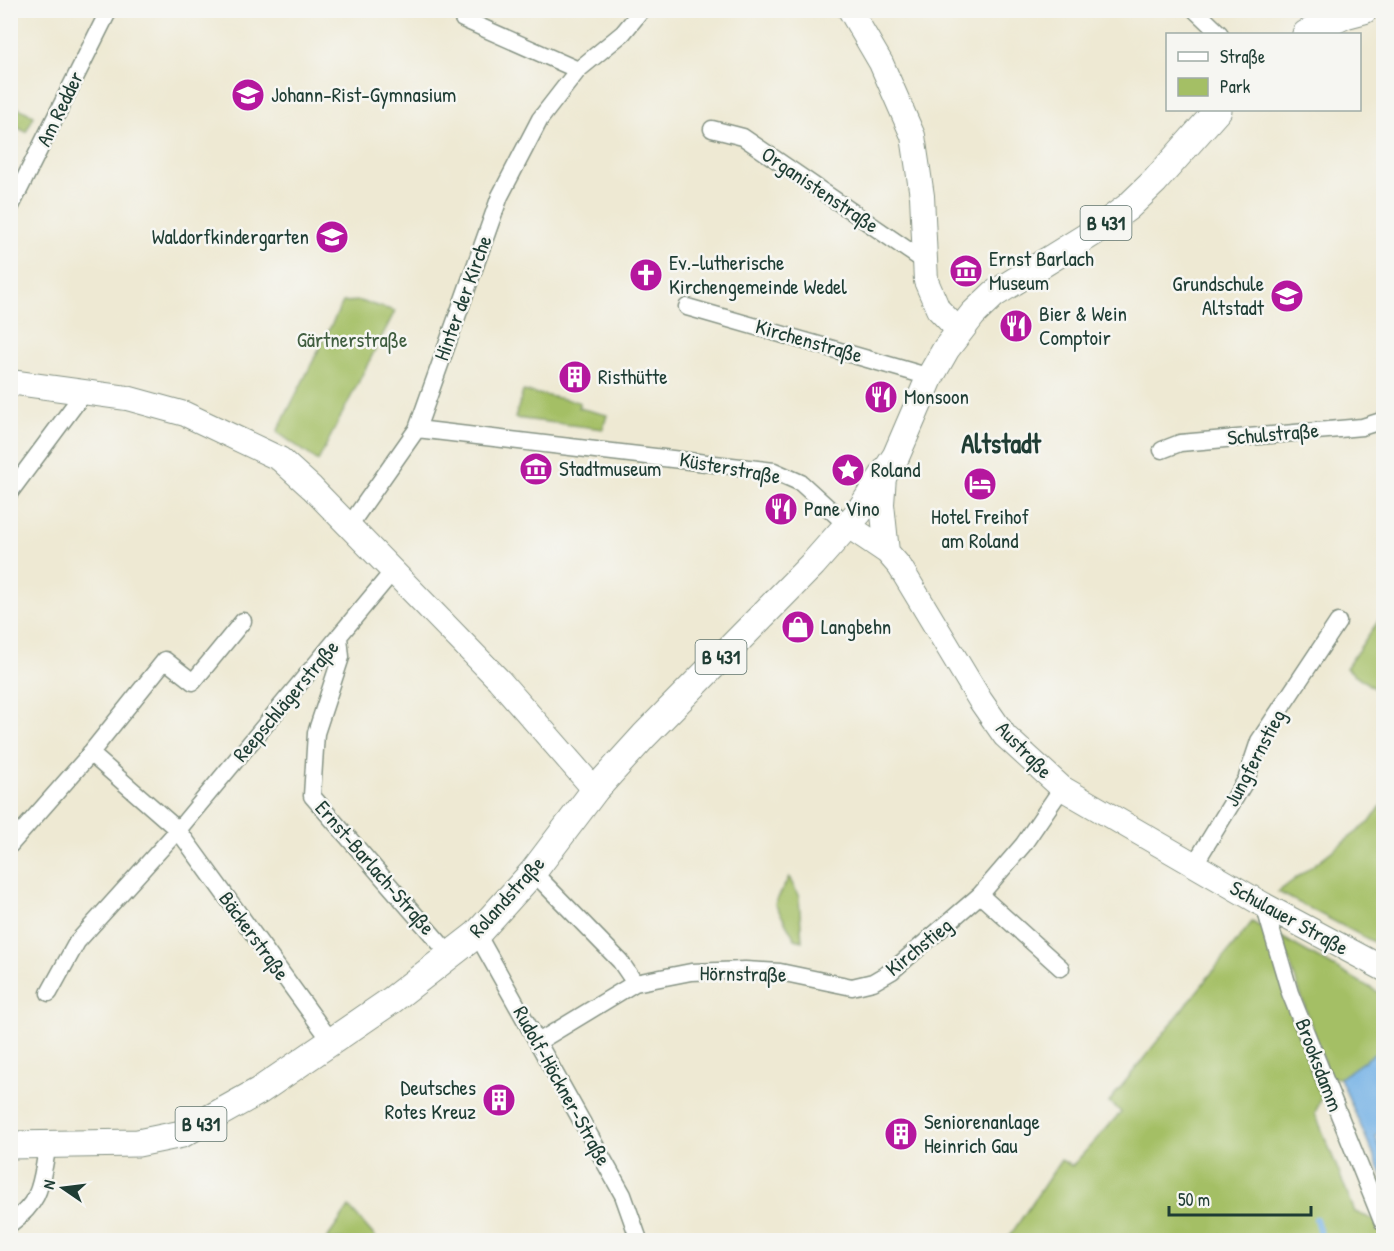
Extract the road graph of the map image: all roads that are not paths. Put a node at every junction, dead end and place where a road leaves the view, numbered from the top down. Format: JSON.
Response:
{"nodes":[{"id":1,"x":109,"y":10,"type":"edge"},
{"id":2,"x":642,"y":10,"type":"edge"},
{"id":3,"x":850,"y":10,"type":"edge"},
{"id":4,"x":1195,"y":10,"type":"edge"},
{"id":5,"x":1364,"y":10,"type":"edge"},
{"id":6,"x":463,"y":19,"type":"dead end"},
{"id":7,"x":1219,"y":33,"type":"edge"},
{"id":8,"x":1308,"y":33,"type":"edge"},
{"id":9,"x":578,"y":69,"type":"junction"},
{"id":10,"x":1217,"y":111,"type":"edge"},
{"id":11,"x":712,"y":129,"type":"dead end"},
{"id":12,"x":10,"y":208,"type":"edge"},
{"id":13,"x":924,"y":261,"type":"junction"},
{"id":14,"x":687,"y":307,"type":"dead end"},
{"id":15,"x":958,"y":330,"type":"junction"},
{"id":16,"x":930,"y":377,"type":"junction"},
{"id":17,"x":10,"y":382,"type":"edge"},
{"id":18,"x":85,"y":391,"type":"junction"},
{"id":19,"x":1383,"y":420,"type":"edge"},
{"id":20,"x":418,"y":424,"type":"junction"},
{"id":21,"x":1162,"y":450,"type":"dead end"},
{"id":22,"x":884,"y":476,"type":"junction"},
{"id":23,"x":10,"y":492,"type":"edge"},
{"id":24,"x":353,"y":522,"type":"junction"},
{"id":25,"x":847,"y":525,"type":"junction"},
{"id":26,"x":887,"y":552,"type":"junction"},
{"id":27,"x":393,"y":571,"type":"junction"},
{"id":28,"x":243,"y":621,"type":"dead end"},
{"id":29,"x":1338,"y":622,"type":"dead end"},
{"id":30,"x":339,"y":637,"type":"junction"},
{"id":31,"x":90,"y":753,"type":"junction"},
{"id":32,"x":1062,"y":788,"type":"junction"},
{"id":33,"x":595,"y":790,"type":"junction"},
{"id":34,"x":178,"y":830,"type":"junction"},
{"id":35,"x":10,"y":845,"type":"edge"},
{"id":36,"x":1194,"y":866,"type":"junction"},
{"id":37,"x":533,"y":872,"type":"junction"},
{"id":38,"x":980,"y":895,"type":"junction"},
{"id":39,"x":1264,"y":905,"type":"junction"},
{"id":40,"x":477,"y":934,"type":"junction"},
{"id":41,"x":450,"y":955,"type":"junction"},
{"id":42,"x":1061,"y":968,"type":"dead end"},
{"id":43,"x":1383,"y":969,"type":"edge"},
{"id":44,"x":635,"y":983,"type":"junction"},
{"id":45,"x":852,"y":987,"type":"joint"},
{"id":46,"x":49,"y":993,"type":"dead end"},
{"id":47,"x":331,"y":1041,"type":"junction"},
{"id":48,"x":538,"y":1042,"type":"junction"},
{"id":49,"x":48,"y":1144,"type":"junction"},
{"id":50,"x":10,"y":1145,"type":"edge"},
{"id":51,"x":1383,"y":1221,"type":"edge"},
{"id":52,"x":10,"y":1224,"type":"edge"},
{"id":53,"x":639,"y":1240,"type":"edge"}],
"edges":[{"from":1,"to":12,"type":"street","name":"Am Redder"},
{"from":2,"to":9,"type":"street","name":"Hinter der Kirche"},
{"from":3,"to":13,"type":"street"},
{"from":4,"to":7,"type":"street"},
{"from":5,"to":8,"type":"main road"},
{"from":6,"to":9,"type":"street"},
{"from":9,"to":20,"type":"street","name":"Hinter der Kirche"},
{"from":10,"to":15,"type":"main road","number":"B 431"},
{"from":11,"to":13,"type":"street","name":"Organistenstraße"},
{"from":13,"to":15,"type":"street"},
{"from":14,"to":16,"type":"street","name":"Kirchenstraße"},
{"from":15,"to":16,"type":"main road","number":"B 431"},
{"from":16,"to":22,"type":"main road","number":"B 431"},
{"from":17,"to":18,"type":"street"},
{"from":18,"to":23,"type":"street"},
{"from":18,"to":24,"type":"street"},
{"from":19,"to":21,"type":"street","name":"Schulstraße"},
{"from":20,"to":24,"type":"street","name":"Hinter der Kirche"},
{"from":20,"to":25,"type":"street","name":"Küsterstraße"},
{"from":22,"to":25,"type":"main road","number":"B 431"},
{"from":22,"to":26,"type":"street"},
{"from":24,"to":27,"type":"street"},
{"from":25,"to":26,"type":"street","name":"Austraße"},
{"from":25,"to":33,"type":"main road","name":"Rolandstraße","number":"B 431"},
{"from":26,"to":32,"type":"street","name":"Austraße"},
{"from":27,"to":30,"type":"street","name":"Reepschlägerstraße"},
{"from":27,"to":33,"type":"street"},
{"from":28,"to":31,"type":"street"},
{"from":29,"to":36,"type":"street","name":"Jungfernstieg"},
{"from":30,"to":34,"type":"street","name":"Reepschlägerstraße"},
{"from":30,"to":41,"type":"street","name":"Ernst-Barlach-Straße"},
{"from":31,"to":34,"type":"street"},
{"from":31,"to":35,"type":"street"},
{"from":32,"to":36,"type":"street","name":"Austraße"},
{"from":32,"to":38,"type":"street","name":"Kirchstieg"},
{"from":33,"to":37,"type":"main road","name":"Rolandstraße","number":"B 431"},
{"from":34,"to":46,"type":"street","name":"Reepschlägerstraße"},
{"from":34,"to":47,"type":"street","name":"Bäckerstraße"},
{"from":36,"to":39,"type":"street","name":"Schulauer Straße"},
{"from":37,"to":40,"type":"main road","name":"Rolandstraße","number":"B 431"},
{"from":37,"to":44,"type":"street"},
{"from":38,"to":42,"type":"street"},
{"from":38,"to":45,"type":"street","name":"Kirchstieg"},
{"from":39,"to":43,"type":"street","name":"Schulauer Straße"},
{"from":39,"to":51,"type":"street","name":"Brooksdamm"},
{"from":40,"to":41,"type":"main road","name":"Rolandstraße","number":"B 431"},
{"from":40,"to":48,"type":"street","name":"Rudolf-Höckner-Straße"},
{"from":41,"to":47,"type":"main road","name":"Rolandstraße","number":"B 431"},
{"from":44,"to":45,"type":"street","name":"Hörnstraße"},
{"from":44,"to":48,"type":"street","name":"Hörnstraße"},
{"from":47,"to":49,"type":"main road","name":"Rolandstraße","number":"B 431"},
{"from":48,"to":53,"type":"street","name":"Rudolf-Höckner-Straße"},
{"from":49,"to":50,"type":"main road","name":"Rolandstraße","number":"B 431"},
{"from":49,"to":52,"type":"street"}]}
